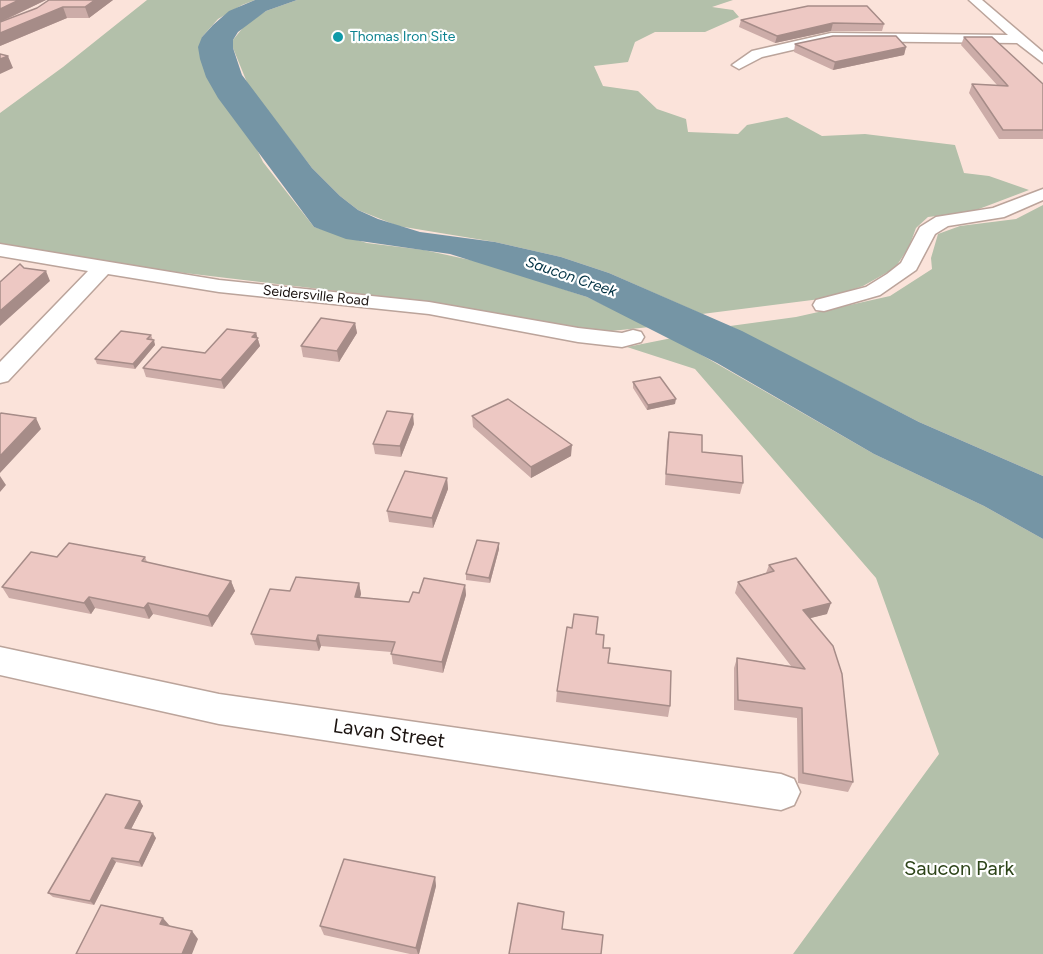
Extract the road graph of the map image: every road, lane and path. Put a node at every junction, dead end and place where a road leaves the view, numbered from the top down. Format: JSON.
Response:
{"nodes":[{"id":1,"x":975,"y":0,"type":"edge"},
{"id":2,"x":1019,"y":39,"type":"junction"},
{"id":3,"x":1043,"y":59,"type":"edge"},
{"id":4,"x":739,"y":65,"type":"dead end"},
{"id":5,"x":1043,"y":194,"type":"edge"},
{"id":6,"x":0,"y":250,"type":"edge"},
{"id":7,"x":102,"y":268,"type":"junction"},
{"id":8,"x":824,"y":304,"type":"dead end"},
{"id":9,"x":633,"y":337,"type":"dead end"},
{"id":10,"x":0,"y":376,"type":"edge"},
{"id":11,"x":0,"y":661,"type":"edge"},
{"id":12,"x":781,"y":792,"type":"dead end"}],
"edges":[{"from":1,"to":2,"type":"street"},
{"from":2,"to":3,"type":"street"},
{"from":2,"to":4,"type":"street"},
{"from":5,"to":8,"type":"street"},
{"from":6,"to":7,"type":"street","name":"Seidersville Road"},
{"from":7,"to":9,"type":"street","name":"Seidersville Road"},
{"from":7,"to":10,"type":"street"},
{"from":11,"to":12,"type":"street","name":"Lavan Street"}]}
